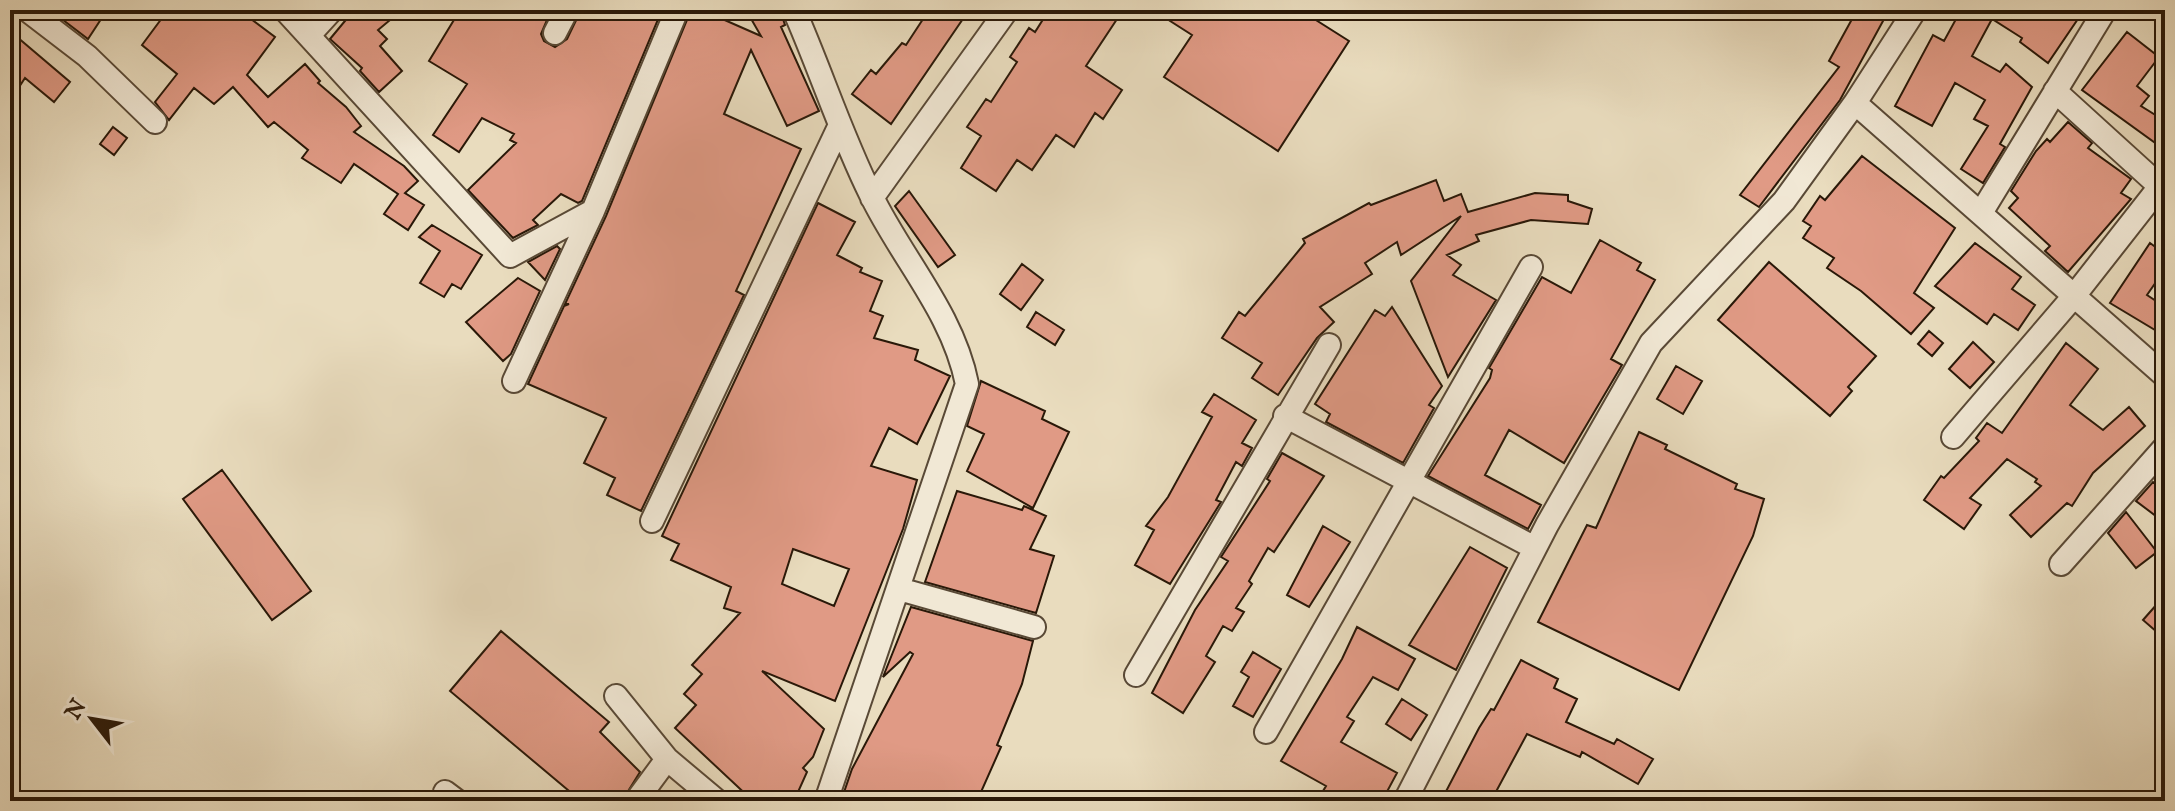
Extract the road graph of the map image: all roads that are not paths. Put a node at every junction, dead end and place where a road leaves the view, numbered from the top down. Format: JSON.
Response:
{"nodes":[{"id":1,"x":27,"y":10,"type":"edge"},
{"id":2,"x":285,"y":10,"type":"edge"},
{"id":3,"x":332,"y":10,"type":"edge"},
{"id":4,"x":567,"y":10,"type":"edge"},
{"id":5,"x":677,"y":10,"type":"edge"},
{"id":6,"x":794,"y":10,"type":"edge"},
{"id":7,"x":1007,"y":10,"type":"edge"},
{"id":8,"x":1915,"y":10,"type":"edge"},
{"id":9,"x":2105,"y":10,"type":"edge"},
{"id":10,"x":555,"y":33,"type":"dead end"},
{"id":11,"x":310,"y":34,"type":"junction"},
{"id":12,"x":2055,"y":91,"type":"junction"},
{"id":13,"x":1855,"y":103,"type":"junction"},
{"id":14,"x":155,"y":122,"type":"dead end"},
{"id":15,"x":839,"y":127,"type":"junction"},
{"id":16,"x":2163,"y":186,"type":"edge"},
{"id":17,"x":872,"y":198,"type":"junction"},
{"id":18,"x":593,"y":211,"type":"junction"},
{"id":19,"x":1981,"y":213,"type":"junction"},
{"id":20,"x":1531,"y":267,"type":"dead end"},
{"id":21,"x":2074,"y":296,"type":"junction"},
{"id":22,"x":1329,"y":345,"type":"dead end"},
{"id":23,"x":2165,"y":376,"type":"edge"},
{"id":24,"x":514,"y":381,"type":"dead end"},
{"id":25,"x":1285,"y":416,"type":"junction"},
{"id":26,"x":1953,"y":437,"type":"dead end"},
{"id":27,"x":2165,"y":447,"type":"edge"},
{"id":28,"x":1409,"y":481,"type":"junction"},
{"id":29,"x":652,"y":521,"type":"dead end"},
{"id":30,"x":1535,"y":548,"type":"junction"},
{"id":31,"x":2061,"y":564,"type":"dead end"},
{"id":32,"x":899,"y":589,"type":"junction"},
{"id":33,"x":1034,"y":627,"type":"dead end"},
{"id":34,"x":1136,"y":675,"type":"dead end"},
{"id":35,"x":616,"y":696,"type":"dead end"},
{"id":36,"x":1266,"y":732,"type":"dead end"},
{"id":37,"x":667,"y":759,"type":"junction"},
{"id":38,"x":636,"y":801,"type":"edge"},
{"id":39,"x":717,"y":801,"type":"edge"},
{"id":40,"x":826,"y":801,"type":"edge"},
{"id":41,"x":1405,"y":801,"type":"edge"}],
"edges":[{"from":1,"to":14,"type":"street"},
{"from":2,"to":11,"type":"street"},
{"from":3,"to":11,"type":"street"},
{"from":4,"to":10,"type":"street"},
{"from":5,"to":18,"type":"street"},
{"from":6,"to":15,"type":"street"},
{"from":7,"to":17,"type":"street"},
{"from":8,"to":13,"type":"street"},
{"from":9,"to":12,"type":"street"},
{"from":11,"to":18,"type":"street"},
{"from":12,"to":16,"type":"street"},
{"from":12,"to":19,"type":"street"},
{"from":13,"to":19,"type":"street"},
{"from":13,"to":30,"type":"street"},
{"from":15,"to":17,"type":"street"},
{"from":15,"to":29,"type":"street"},
{"from":16,"to":21,"type":"street"},
{"from":17,"to":32,"type":"street"},
{"from":18,"to":24,"type":"street"},
{"from":19,"to":21,"type":"street"},
{"from":20,"to":28,"type":"street"},
{"from":21,"to":23,"type":"street"},
{"from":21,"to":26,"type":"street"},
{"from":22,"to":25,"type":"street"},
{"from":25,"to":28,"type":"street"},
{"from":25,"to":34,"type":"street"},
{"from":27,"to":31,"type":"street"},
{"from":28,"to":30,"type":"street"},
{"from":28,"to":36,"type":"street"},
{"from":30,"to":41,"type":"street"},
{"from":32,"to":33,"type":"street"},
{"from":32,"to":40,"type":"street"},
{"from":35,"to":37,"type":"street"},
{"from":37,"to":38,"type":"street"},
{"from":37,"to":39,"type":"street"}]}
